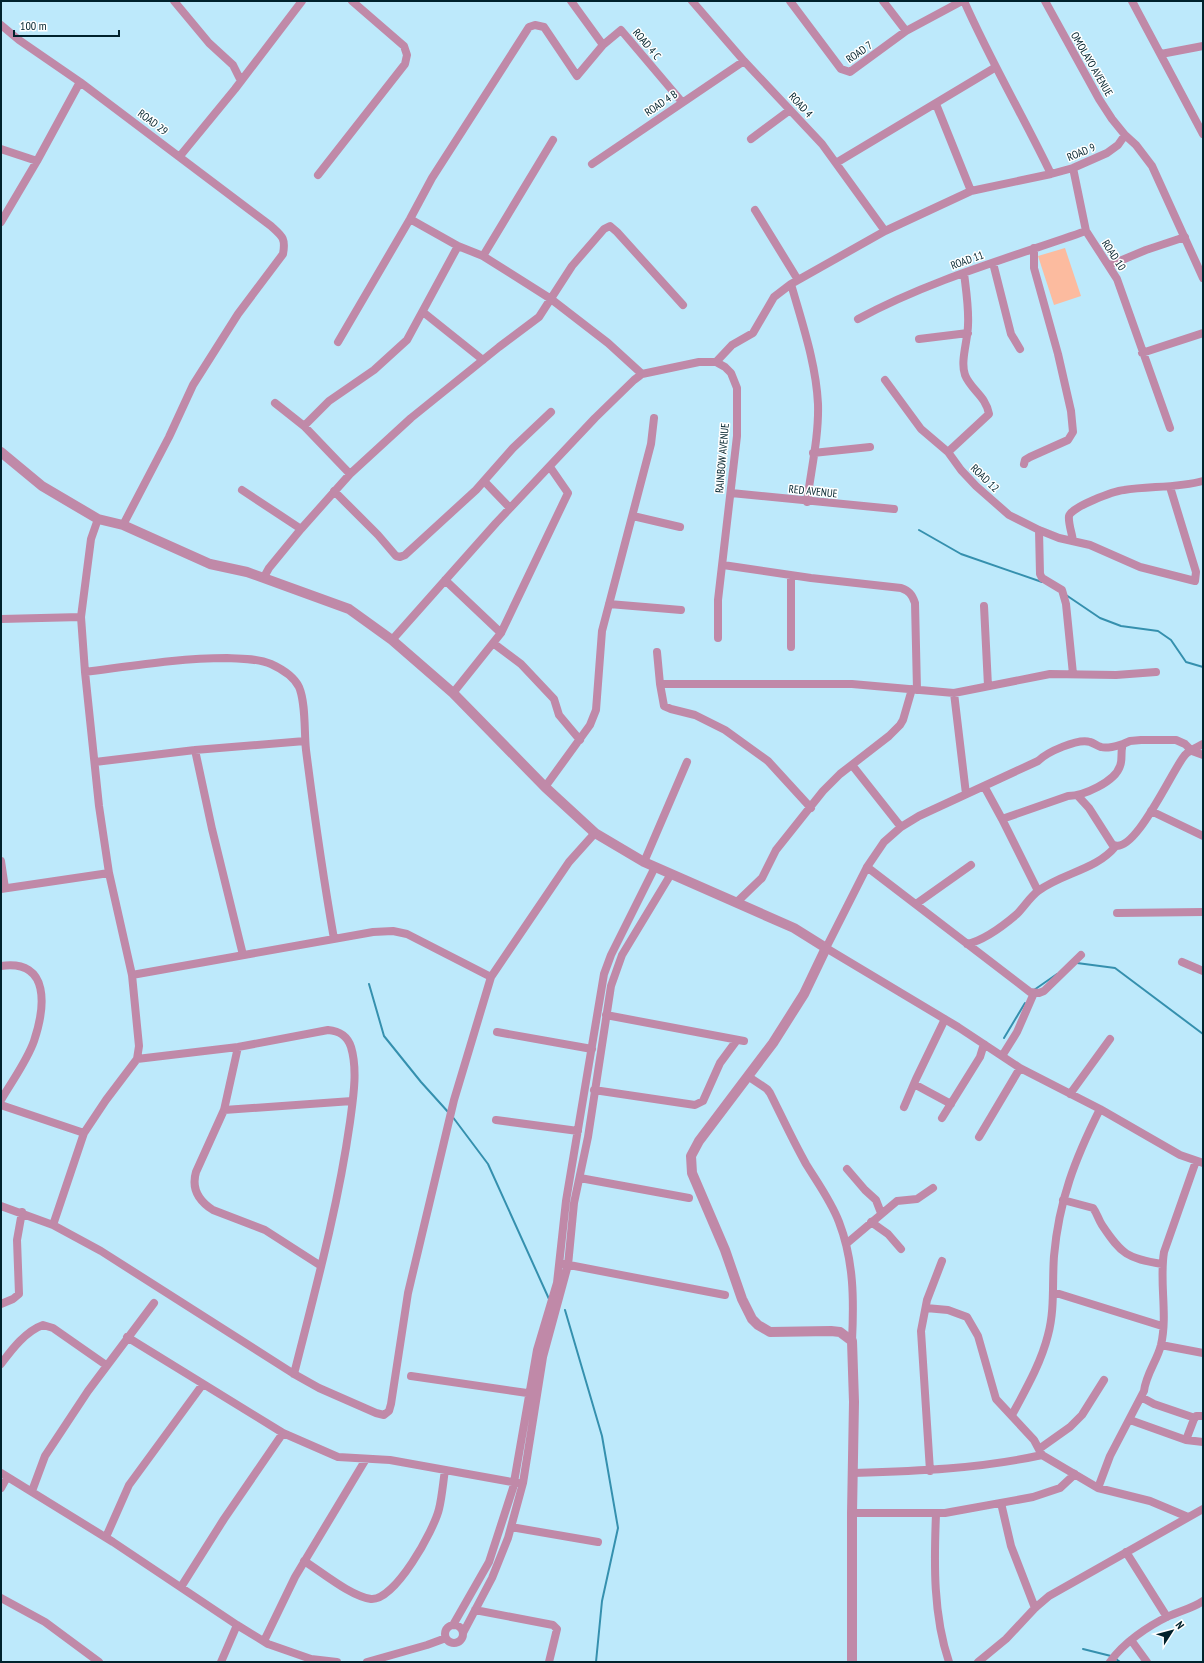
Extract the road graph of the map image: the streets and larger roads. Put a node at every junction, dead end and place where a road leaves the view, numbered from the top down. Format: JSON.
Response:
{"nodes":[{"id":1,"x":174,"y":1,"type":"edge"},
{"id":2,"x":302,"y":1,"type":"edge"},
{"id":3,"x":352,"y":1,"type":"edge"},
{"id":4,"x":571,"y":1,"type":"edge"},
{"id":5,"x":692,"y":1,"type":"edge"},
{"id":6,"x":790,"y":1,"type":"edge"},
{"id":7,"x":883,"y":1,"type":"edge"},
{"id":8,"x":963,"y":1,"type":"edge"},
{"id":9,"x":1045,"y":1,"type":"edge"},
{"id":10,"x":1132,"y":1,"type":"edge"},
{"id":11,"x":1,"y":25,"type":"edge"},
{"id":12,"x":906,"y":31,"type":"junction"},
{"id":13,"x":603,"y":45,"type":"junction"},
{"id":14,"x":1203,"y":46,"type":"edge"},
{"id":15,"x":1161,"y":54,"type":"junction"},
{"id":16,"x":744,"y":61,"type":"junction"},
{"id":17,"x":996,"y":67,"type":"junction"},
{"id":18,"x":241,"y":81,"type":"junction"},
{"id":19,"x":80,"y":82,"type":"junction"},
{"id":20,"x":682,"y":102,"type":"junction"},
{"id":21,"x":936,"y":104,"type":"junction"},
{"id":22,"x":790,"y":110,"type":"junction"},
{"id":23,"x":1203,"y":134,"type":"edge"},
{"id":24,"x":1125,"y":135,"type":"junction"},
{"id":25,"x":751,"y":139,"type":"dead end"},
{"id":26,"x":553,"y":140,"type":"dead end"},
{"id":27,"x":1,"y":150,"type":"edge"},
{"id":28,"x":180,"y":156,"type":"junction"},
{"id":29,"x":37,"y":161,"type":"junction"},
{"id":30,"x":836,"y":163,"type":"junction"},
{"id":31,"x":592,"y":164,"type":"dead end"},
{"id":32,"x":1073,"y":168,"type":"junction"},
{"id":33,"x":1051,"y":174,"type":"junction"},
{"id":34,"x":318,"y":175,"type":"dead end"},
{"id":35,"x":971,"y":191,"type":"junction"},
{"id":36,"x":755,"y":210,"type":"dead end"},
{"id":37,"x":410,"y":219,"type":"junction"},
{"id":38,"x":1,"y":222,"type":"edge"},
{"id":39,"x":885,"y":231,"type":"junction"},
{"id":40,"x":1086,"y":231,"type":"junction"},
{"id":41,"x":1185,"y":237,"type":"junction"},
{"id":42,"x":458,"y":246,"type":"junction"},
{"id":43,"x":1034,"y":248,"type":"junction"},
{"id":44,"x":484,"y":256,"type":"junction"},
{"id":45,"x":993,"y":262,"type":"junction"},
{"id":46,"x":1110,"y":265,"type":"junction"},
{"id":47,"x":964,"y":273,"type":"junction"},
{"id":48,"x":1203,"y":278,"type":"edge"},
{"id":49,"x":795,"y":282,"type":"junction"},
{"id":50,"x":551,"y":299,"type":"junction"},
{"id":51,"x":683,"y":305,"type":"dead end"},
{"id":52,"x":423,"y":312,"type":"junction"},
{"id":53,"x":858,"y":319,"type":"dead end"},
{"id":54,"x":968,"y":333,"type":"junction"},
{"id":55,"x":1203,"y":333,"type":"edge"},
{"id":56,"x":919,"y":340,"type":"dead end"},
{"id":57,"x":338,"y":342,"type":"dead end"},
{"id":58,"x":1020,"y":349,"type":"dead end"},
{"id":59,"x":1142,"y":353,"type":"junction"},
{"id":60,"x":483,"y":360,"type":"junction"},
{"id":61,"x":716,"y":362,"type":"junction"},
{"id":62,"x":642,"y":374,"type":"junction"},
{"id":63,"x":885,"y":380,"type":"dead end"},
{"id":64,"x":275,"y":403,"type":"dead end"},
{"id":65,"x":551,"y":412,"type":"dead end"},
{"id":66,"x":654,"y":418,"type":"dead end"},
{"id":67,"x":304,"y":426,"type":"junction"},
{"id":68,"x":1170,"y":428,"type":"dead end"},
{"id":69,"x":870,"y":447,"type":"dead end"},
{"id":70,"x":1,"y":452,"type":"edge"},
{"id":71,"x":948,"y":452,"type":"junction"},
{"id":72,"x":813,"y":453,"type":"junction"},
{"id":73,"x":1024,"y":464,"type":"dead end"},
{"id":74,"x":550,"y":467,"type":"junction"},
{"id":75,"x":350,"y":474,"type":"junction"},
{"id":76,"x":484,"y":481,"type":"junction"},
{"id":77,"x":1203,"y":481,"type":"edge"},
{"id":78,"x":1170,"y":487,"type":"junction"},
{"id":79,"x":242,"y":490,"type":"dead end"},
{"id":80,"x":334,"y":491,"type":"junction"},
{"id":81,"x":731,"y":493,"type":"junction"},
{"id":82,"x":807,"y":502,"type":"junction"},
{"id":83,"x":510,"y":508,"type":"junction"},
{"id":84,"x":894,"y":509,"type":"dead end"},
{"id":85,"x":633,"y":516,"type":"junction"},
{"id":86,"x":98,"y":519,"type":"junction"},
{"id":87,"x":123,"y":525,"type":"junction"},
{"id":88,"x":680,"y":527,"type":"dead end"},
{"id":89,"x":302,"y":529,"type":"junction"},
{"id":90,"x":1039,"y":530,"type":"junction"},
{"id":91,"x":1073,"y":540,"type":"junction"},
{"id":92,"x":724,"y":565,"type":"junction"},
{"id":93,"x":791,"y":575,"type":"junction"},
{"id":94,"x":264,"y":578,"type":"junction"},
{"id":95,"x":445,"y":580,"type":"junction"},
{"id":96,"x":609,"y":604,"type":"junction"},
{"id":97,"x":984,"y":606,"type":"dead end"},
{"id":98,"x":681,"y":610,"type":"dead end"},
{"id":99,"x":81,"y":617,"type":"junction"},
{"id":100,"x":1,"y":619,"type":"edge"},
{"id":101,"x":501,"y":633,"type":"junction"},
{"id":102,"x":718,"y":638,"type":"dead end"},
{"id":103,"x":392,"y":640,"type":"junction"},
{"id":104,"x":493,"y":643,"type":"junction"},
{"id":105,"x":791,"y":648,"type":"dead end"},
{"id":106,"x":658,"y":652,"type":"dead end"},
{"id":107,"x":85,"y":672,"type":"junction"},
{"id":108,"x":1156,"y":672,"type":"dead end"},
{"id":109,"x":1073,"y":674,"type":"junction"},
{"id":110,"x":660,"y":684,"type":"junction"},
{"id":111,"x":988,"y":686,"type":"junction"},
{"id":112,"x":914,"y":690,"type":"junction"},
{"id":113,"x":453,"y":693,"type":"junction"},
{"id":114,"x":954,"y":694,"type":"junction"},
{"id":115,"x":305,"y":740,"type":"junction"},
{"id":116,"x":580,"y":740,"type":"junction"},
{"id":117,"x":1123,"y":744,"type":"junction"},
{"id":118,"x":1203,"y":744,"type":"edge"},
{"id":119,"x":195,"y":750,"type":"junction"},
{"id":120,"x":1192,"y":751,"type":"junction"},
{"id":121,"x":1203,"y":755,"type":"edge"},
{"id":122,"x":95,"y":762,"type":"junction"},
{"id":123,"x":687,"y":762,"type":"dead end"},
{"id":124,"x":852,"y":764,"type":"junction"},
{"id":125,"x":984,"y":786,"type":"junction"},
{"id":126,"x":545,"y":787,"type":"junction"},
{"id":127,"x":966,"y":794,"type":"junction"},
{"id":128,"x":1078,"y":796,"type":"junction"},
{"id":129,"x":811,"y":808,"type":"junction"},
{"id":130,"x":1152,"y":811,"type":"junction"},
{"id":131,"x":1002,"y":819,"type":"junction"},
{"id":132,"x":901,"y":827,"type":"junction"},
{"id":133,"x":595,"y":833,"type":"junction"},
{"id":134,"x":1203,"y":836,"type":"edge"},
{"id":135,"x":1115,"y":847,"type":"junction"},
{"id":136,"x":1,"y":861,"type":"edge"},
{"id":137,"x":644,"y":862,"type":"junction"},
{"id":138,"x":971,"y":865,"type":"dead end"},
{"id":139,"x":655,"y":867,"type":"junction"},
{"id":140,"x":868,"y":867,"type":"junction"},
{"id":141,"x":109,"y":873,"type":"junction"},
{"id":142,"x":671,"y":874,"type":"junction"},
{"id":143,"x":3,"y":889,"type":"edge"},
{"id":144,"x":1038,"y":891,"type":"junction"},
{"id":145,"x":737,"y":902,"type":"junction"},
{"id":146,"x":916,"y":904,"type":"junction"},
{"id":147,"x":1203,"y":912,"type":"edge"},
{"id":148,"x":1117,"y":913,"type":"dead end"},
{"id":149,"x":334,"y":939,"type":"junction"},
{"id":150,"x":967,"y":944,"type":"junction"},
{"id":151,"x":826,"y":948,"type":"junction"},
{"id":152,"x":243,"y":955,"type":"junction"},
{"id":153,"x":1081,"y":955,"type":"dead end"},
{"id":154,"x":1182,"y":962,"type":"dead end"},
{"id":155,"x":1,"y":966,"type":"edge"},
{"id":156,"x":1203,"y":971,"type":"edge"},
{"id":157,"x":132,"y":975,"type":"junction"},
{"id":158,"x":490,"y":976,"type":"junction"},
{"id":159,"x":1034,"y":994,"type":"junction"},
{"id":160,"x":606,"y":1015,"type":"junction"},
{"id":161,"x":944,"y":1019,"type":"junction"},
{"id":162,"x":497,"y":1032,"type":"dead end"},
{"id":163,"x":1110,"y":1039,"type":"dead end"},
{"id":164,"x":984,"y":1044,"type":"junction"},
{"id":165,"x":238,"y":1047,"type":"junction"},
{"id":166,"x":592,"y":1049,"type":"junction"},
{"id":167,"x":1002,"y":1056,"type":"junction"},
{"id":168,"x":137,"y":1059,"type":"junction"},
{"id":169,"x":1020,"y":1068,"type":"junction"},
{"id":170,"x":749,"y":1077,"type":"junction"},
{"id":171,"x":914,"y":1084,"type":"junction"},
{"id":172,"x":594,"y":1090,"type":"junction"},
{"id":173,"x":1070,"y":1094,"type":"junction"},
{"id":174,"x":1,"y":1100,"type":"edge"},
{"id":175,"x":352,"y":1101,"type":"junction"},
{"id":176,"x":951,"y":1104,"type":"junction"},
{"id":177,"x":1,"y":1105,"type":"edge"},
{"id":178,"x":904,"y":1107,"type":"dead end"},
{"id":179,"x":1100,"y":1109,"type":"junction"},
{"id":180,"x":224,"y":1110,"type":"junction"},
{"id":181,"x":942,"y":1118,"type":"dead end"},
{"id":182,"x":496,"y":1120,"type":"dead end"},
{"id":183,"x":578,"y":1131,"type":"junction"},
{"id":184,"x":84,"y":1133,"type":"junction"},
{"id":185,"x":979,"y":1137,"type":"dead end"},
{"id":186,"x":1199,"y":1162,"type":"edge"},
{"id":187,"x":847,"y":1168,"type":"dead end"},
{"id":188,"x":580,"y":1178,"type":"junction"},
{"id":189,"x":933,"y":1188,"type":"dead end"},
{"id":190,"x":689,"y":1198,"type":"dead end"},
{"id":191,"x":1063,"y":1200,"type":"junction"},
{"id":192,"x":1,"y":1206,"type":"edge"},
{"id":193,"x":22,"y":1212,"type":"junction"},
{"id":194,"x":881,"y":1213,"type":"junction"},
{"id":195,"x":871,"y":1222,"type":"junction"},
{"id":196,"x":53,"y":1225,"type":"junction"},
{"id":197,"x":846,"y":1244,"type":"junction"},
{"id":198,"x":901,"y":1249,"type":"dead end"},
{"id":199,"x":942,"y":1261,"type":"dead end"},
{"id":200,"x":559,"y":1264,"type":"junction"},
{"id":201,"x":1162,"y":1264,"type":"junction"},
{"id":202,"x":568,"y":1265,"type":"junction"},
{"id":203,"x":321,"y":1266,"type":"junction"},
{"id":204,"x":1053,"y":1292,"type":"junction"},
{"id":205,"x":725,"y":1295,"type":"dead end"},
{"id":206,"x":154,"y":1303,"type":"dead end"},
{"id":207,"x":1,"y":1304,"type":"edge"},
{"id":208,"x":926,"y":1308,"type":"junction"},
{"id":209,"x":1162,"y":1326,"type":"junction"},
{"id":210,"x":127,"y":1337,"type":"junction"},
{"id":211,"x":852,"y":1341,"type":"junction"},
{"id":212,"x":1161,"y":1345,"type":"junction"},
{"id":213,"x":1203,"y":1353,"type":"edge"},
{"id":214,"x":1,"y":1364,"type":"edge"},
{"id":215,"x":106,"y":1365,"type":"junction"},
{"id":216,"x":294,"y":1374,"type":"junction"},
{"id":217,"x":412,"y":1376,"type":"dead end"},
{"id":218,"x":1104,"y":1380,"type":"dead end"},
{"id":219,"x":203,"y":1384,"type":"junction"},
{"id":220,"x":529,"y":1393,"type":"junction"},
{"id":221,"x":538,"y":1394,"type":"junction"},
{"id":222,"x":1141,"y":1397,"type":"junction"},
{"id":223,"x":1012,"y":1415,"type":"junction"},
{"id":224,"x":1199,"y":1417,"type":"edge"},
{"id":225,"x":1130,"y":1420,"type":"junction"},
{"id":226,"x":283,"y":1433,"type":"junction"},
{"id":227,"x":1186,"y":1440,"type":"junction"},
{"id":228,"x":1203,"y":1442,"type":"edge"},
{"id":229,"x":1040,"y":1452,"type":"junction"},
{"id":230,"x":366,"y":1459,"type":"junction"},
{"id":231,"x":445,"y":1470,"type":"junction"},
{"id":232,"x":930,"y":1471,"type":"junction"},
{"id":233,"x":853,"y":1473,"type":"junction"},
{"id":234,"x":1075,"y":1474,"type":"junction"},
{"id":235,"x":4,"y":1475,"type":"edge"},
{"id":236,"x":514,"y":1482,"type":"junction"},
{"id":237,"x":523,"y":1484,"type":"junction"},
{"id":238,"x":1,"y":1488,"type":"edge"},
{"id":239,"x":1098,"y":1488,"type":"junction"},
{"id":240,"x":32,"y":1491,"type":"junction"},
{"id":241,"x":1001,"y":1503,"type":"junction"},
{"id":242,"x":1203,"y":1509,"type":"edge"},
{"id":243,"x":852,"y":1513,"type":"junction"},
{"id":244,"x":936,"y":1514,"type":"junction"},
{"id":245,"x":1188,"y":1517,"type":"junction"},
{"id":246,"x":511,"y":1527,"type":"junction"},
{"id":247,"x":106,"y":1537,"type":"junction"},
{"id":248,"x":598,"y":1542,"type":"dead end"},
{"id":249,"x":1126,"y":1552,"type":"junction"},
{"id":250,"x":304,"y":1561,"type":"junction"},
{"id":251,"x":181,"y":1587,"type":"junction"},
{"id":252,"x":1,"y":1598,"type":"edge"},
{"id":253,"x":1202,"y":1605,"type":"edge"},
{"id":254,"x":1034,"y":1608,"type":"junction"},
{"id":255,"x":475,"y":1610,"type":"junction"},
{"id":256,"x":1167,"y":1617,"type":"junction"},
{"id":257,"x":236,"y":1625,"type":"junction"},
{"id":258,"x":453,"y":1625,"type":"junction"},
{"id":259,"x":463,"y":1633,"type":"junction"},
{"id":260,"x":446,"y":1638,"type":"junction"},
{"id":261,"x":1132,"y":1640,"type":"junction"},
{"id":262,"x":264,"y":1642,"type":"junction"},
{"id":263,"x":987,"y":1655,"type":"junction"},
{"id":264,"x":310,"y":1660,"type":"edge"},
{"id":265,"x":99,"y":1662,"type":"edge"},
{"id":266,"x":221,"y":1662,"type":"edge"},
{"id":267,"x":337,"y":1662,"type":"edge"},
{"id":268,"x":367,"y":1662,"type":"edge"},
{"id":269,"x":549,"y":1662,"type":"edge"},
{"id":270,"x":852,"y":1662,"type":"edge"},
{"id":271,"x":948,"y":1662,"type":"edge"},
{"id":272,"x":978,"y":1662,"type":"edge"},
{"id":273,"x":993,"y":1662,"type":"edge"},
{"id":274,"x":1110,"y":1662,"type":"edge"},
{"id":275,"x":1147,"y":1662,"type":"edge"}],
"edges":[{"from":1,"to":18,"type":"street"},
{"from":2,"to":18,"type":"street"},
{"from":3,"to":34,"type":"street"},
{"from":4,"to":13,"type":"street"},
{"from":5,"to":16,"type":"street","name":"ROAD 4"},
{"from":6,"to":12,"type":"street","name":"ROAD 7"},
{"from":7,"to":12,"type":"street"},
{"from":8,"to":12,"type":"street","name":"ROAD 7"},
{"from":8,"to":17,"type":"street"},
{"from":9,"to":24,"type":"street","name":"OMOLAYO AVENUE"},
{"from":10,"to":15,"type":"street"},
{"from":11,"to":19,"type":"street","name":"ROAD 29"},
{"from":13,"to":20,"type":"street","name":"ROAD 4 C"},
{"from":13,"to":37,"type":"street","name":"ROAD 4 C"},
{"from":14,"to":15,"type":"street"},
{"from":15,"to":23,"type":"street"},
{"from":16,"to":20,"type":"street","name":"ROAD 4 B"},
{"from":16,"to":22,"type":"street","name":"ROAD 4"},
{"from":17,"to":21,"type":"street"},
{"from":17,"to":33,"type":"street"},
{"from":18,"to":28,"type":"street"},
{"from":19,"to":28,"type":"street","name":"ROAD 29"},
{"from":19,"to":29,"type":"street"},
{"from":20,"to":31,"type":"street","name":"ROAD 4 B"},
{"from":21,"to":30,"type":"street"},
{"from":21,"to":35,"type":"street"},
{"from":22,"to":25,"type":"street"},
{"from":22,"to":30,"type":"street","name":"ROAD 4"},
{"from":24,"to":32,"type":"street","name":"ROAD 9"},
{"from":24,"to":41,"type":"street"},
{"from":26,"to":44,"type":"street"},
{"from":27,"to":29,"type":"street"},
{"from":28,"to":87,"type":"street","name":"ROAD 29"},
{"from":29,"to":38,"type":"street"},
{"from":30,"to":39,"type":"street","name":"ROAD 4"},
{"from":32,"to":33,"type":"street","name":"ROAD 9"},
{"from":32,"to":40,"type":"street","name":"ROAD 10"},
{"from":33,"to":35,"type":"street","name":"ROAD 9"},
{"from":35,"to":39,"type":"street","name":"ROAD 9"},
{"from":36,"to":49,"type":"street"},
{"from":37,"to":42,"type":"street"},
{"from":37,"to":57,"type":"street"},
{"from":39,"to":49,"type":"street","name":"ROAD 9"},
{"from":40,"to":43,"type":"street","name":"ROAD 11"},
{"from":40,"to":46,"type":"street","name":"ROAD 10"},
{"from":41,"to":46,"type":"street"},
{"from":41,"to":48,"type":"street"},
{"from":42,"to":44,"type":"street"},
{"from":42,"to":52,"type":"street"},
{"from":43,"to":45,"type":"street","name":"ROAD 11"},
{"from":43,"to":73,"type":"street"},
{"from":44,"to":50,"type":"street"},
{"from":45,"to":47,"type":"street","name":"ROAD 11"},
{"from":45,"to":58,"type":"street"},
{"from":46,"to":59,"type":"street","name":"ROAD 10"},
{"from":47,"to":53,"type":"street","name":"ROAD 11"},
{"from":47,"to":54,"type":"street"},
{"from":49,"to":61,"type":"street","name":"ROAD 9"},
{"from":49,"to":72,"type":"street"},
{"from":50,"to":51,"type":"street"},
{"from":50,"to":60,"type":"street"},
{"from":50,"to":62,"type":"street"},
{"from":52,"to":60,"type":"street"},
{"from":52,"to":67,"type":"street"},
{"from":54,"to":56,"type":"street"},
{"from":54,"to":71,"type":"street"},
{"from":55,"to":59,"type":"street"},
{"from":59,"to":68,"type":"street","name":"ROAD 10"},
{"from":60,"to":75,"type":"street"},
{"from":61,"to":62,"type":"street"},
{"from":61,"to":81,"type":"street","name":"RAINBOW AVENUE"},
{"from":62,"to":74,"type":"street"},
{"from":63,"to":71,"type":"street","name":"ROAD 12"},
{"from":64,"to":67,"type":"street"},
{"from":65,"to":76,"type":"street"},
{"from":66,"to":85,"type":"street"},
{"from":67,"to":75,"type":"street"},
{"from":69,"to":72,"type":"street"},
{"from":70,"to":86,"type":"street"},
{"from":71,"to":90,"type":"street","name":"ROAD 12"},
{"from":72,"to":82,"type":"street"},
{"from":74,"to":83,"type":"street"},
{"from":74,"to":101,"type":"street"},
{"from":75,"to":80,"type":"street"},
{"from":76,"to":80,"type":"street"},
{"from":76,"to":83,"type":"street"},
{"from":77,"to":78,"type":"street"},
{"from":78,"to":91,"type":"street"},
{"from":78,"to":91,"type":"street","name":"ROAD 12"},
{"from":79,"to":89,"type":"street"},
{"from":80,"to":89,"type":"street"},
{"from":81,"to":82,"type":"street","name":"RED AVENUE"},
{"from":81,"to":92,"type":"street","name":"RAINBOW AVENUE"},
{"from":82,"to":84,"type":"street","name":"RED AVENUE"},
{"from":83,"to":95,"type":"street"},
{"from":85,"to":88,"type":"street"},
{"from":85,"to":96,"type":"street"},
{"from":86,"to":87,"type":"street"},
{"from":86,"to":99,"type":"street"},
{"from":87,"to":94,"type":"street"},
{"from":89,"to":94,"type":"street"},
{"from":90,"to":91,"type":"street","name":"ROAD 12"},
{"from":90,"to":109,"type":"street"},
{"from":92,"to":93,"type":"street"},
{"from":92,"to":102,"type":"street","name":"RAINBOW AVENUE"},
{"from":93,"to":105,"type":"street"},
{"from":93,"to":112,"type":"street"},
{"from":94,"to":103,"type":"street"},
{"from":95,"to":101,"type":"street"},
{"from":95,"to":103,"type":"street"},
{"from":96,"to":98,"type":"street"},
{"from":96,"to":116,"type":"street"},
{"from":97,"to":111,"type":"street"},
{"from":99,"to":100,"type":"street"},
{"from":99,"to":107,"type":"street"},
{"from":101,"to":104,"type":"street"},
{"from":103,"to":113,"type":"street"},
{"from":104,"to":113,"type":"street"},
{"from":104,"to":116,"type":"street"},
{"from":106,"to":110,"type":"street"},
{"from":107,"to":115,"type":"street"},
{"from":107,"to":122,"type":"street"},
{"from":108,"to":109,"type":"street"},
{"from":109,"to":111,"type":"street"},
{"from":110,"to":112,"type":"street"},
{"from":110,"to":129,"type":"street"},
{"from":111,"to":114,"type":"street"},
{"from":112,"to":114,"type":"street"},
{"from":112,"to":124,"type":"street"},
{"from":113,"to":126,"type":"street"},
{"from":114,"to":127,"type":"street"},
{"from":115,"to":119,"type":"street"},
{"from":115,"to":149,"type":"street"},
{"from":116,"to":126,"type":"street"},
{"from":117,"to":120,"type":"street"},
{"from":117,"to":125,"type":"street"},
{"from":117,"to":128,"type":"street"},
{"from":118,"to":120,"type":"street"},
{"from":119,"to":122,"type":"street"},
{"from":119,"to":152,"type":"street"},
{"from":120,"to":121,"type":"street"},
{"from":120,"to":130,"type":"street"},
{"from":122,"to":141,"type":"street"},
{"from":123,"to":137,"type":"street"},
{"from":124,"to":129,"type":"street"},
{"from":124,"to":132,"type":"street"},
{"from":125,"to":127,"type":"street"},
{"from":125,"to":131,"type":"street"},
{"from":126,"to":133,"type":"street"},
{"from":127,"to":132,"type":"street"},
{"from":128,"to":131,"type":"street"},
{"from":128,"to":135,"type":"street"},
{"from":129,"to":145,"type":"street"},
{"from":130,"to":134,"type":"street"},
{"from":130,"to":135,"type":"street"},
{"from":131,"to":144,"type":"street"},
{"from":132,"to":140,"type":"street"},
{"from":133,"to":137,"type":"street"},
{"from":133,"to":158,"type":"street"},
{"from":135,"to":144,"type":"street"},
{"from":136,"to":143,"type":"street"},
{"from":137,"to":139,"type":"street"},
{"from":138,"to":146,"type":"street"},
{"from":139,"to":142,"type":"street"},
{"from":139,"to":166,"type":"street"},
{"from":140,"to":146,"type":"street"},
{"from":140,"to":151,"type":"street"},
{"from":141,"to":143,"type":"street"},
{"from":141,"to":157,"type":"street"},
{"from":142,"to":145,"type":"street"},
{"from":142,"to":160,"type":"street"},
{"from":144,"to":150,"type":"street"},
{"from":145,"to":151,"type":"street"},
{"from":146,"to":150,"type":"street"},
{"from":147,"to":148,"type":"street"},
{"from":149,"to":152,"type":"street"},
{"from":149,"to":158,"type":"street"},
{"from":150,"to":159,"type":"street"},
{"from":151,"to":161,"type":"street"},
{"from":151,"to":170,"type":"street"},
{"from":152,"to":157,"type":"street"},
{"from":153,"to":159,"type":"street"},
{"from":154,"to":156,"type":"street"},
{"from":155,"to":174,"type":"street"},
{"from":157,"to":168,"type":"street"},
{"from":158,"to":216,"type":"street"},
{"from":159,"to":167,"type":"street"},
{"from":160,"to":172,"type":"street"},
{"from":160,"to":172,"type":"street"},
{"from":161,"to":164,"type":"street"},
{"from":161,"to":171,"type":"street"},
{"from":162,"to":166,"type":"street"},
{"from":163,"to":173,"type":"street"},
{"from":164,"to":167,"type":"street"},
{"from":164,"to":176,"type":"street"},
{"from":165,"to":168,"type":"street"},
{"from":165,"to":175,"type":"street"},
{"from":165,"to":180,"type":"street"},
{"from":166,"to":183,"type":"street"},
{"from":167,"to":169,"type":"street"},
{"from":168,"to":184,"type":"street"},
{"from":169,"to":173,"type":"street"},
{"from":169,"to":185,"type":"street"},
{"from":170,"to":197,"type":"street"},
{"from":170,"to":211,"type":"street"},
{"from":171,"to":176,"type":"street"},
{"from":171,"to":178,"type":"street"},
{"from":172,"to":188,"type":"street"},
{"from":173,"to":179,"type":"street"},
{"from":175,"to":180,"type":"street"},
{"from":175,"to":203,"type":"street"},
{"from":176,"to":181,"type":"street"},
{"from":177,"to":184,"type":"street"},
{"from":179,"to":186,"type":"street"},
{"from":179,"to":191,"type":"street"},
{"from":180,"to":203,"type":"street"},
{"from":182,"to":183,"type":"street"},
{"from":183,"to":200,"type":"street"},
{"from":184,"to":196,"type":"street"},
{"from":186,"to":201,"type":"street"},
{"from":187,"to":194,"type":"street"},
{"from":188,"to":190,"type":"street"},
{"from":188,"to":202,"type":"street"},
{"from":189,"to":194,"type":"street"},
{"from":191,"to":201,"type":"street"},
{"from":191,"to":204,"type":"street"},
{"from":192,"to":193,"type":"street"},
{"from":193,"to":196,"type":"street"},
{"from":193,"to":207,"type":"street"},
{"from":194,"to":195,"type":"street"},
{"from":195,"to":197,"type":"street"},
{"from":195,"to":198,"type":"street"},
{"from":196,"to":216,"type":"street"},
{"from":197,"to":211,"type":"street"},
{"from":199,"to":208,"type":"street"},
{"from":200,"to":202,"type":"street"},
{"from":200,"to":220,"type":"street"},
{"from":201,"to":209,"type":"street"},
{"from":202,"to":205,"type":"street"},
{"from":202,"to":221,"type":"street"},
{"from":203,"to":216,"type":"street"},
{"from":204,"to":209,"type":"street"},
{"from":204,"to":223,"type":"street"},
{"from":206,"to":210,"type":"street"},
{"from":208,"to":223,"type":"street"},
{"from":208,"to":232,"type":"street"},
{"from":209,"to":212,"type":"street"},
{"from":210,"to":215,"type":"street"},
{"from":210,"to":219,"type":"street"},
{"from":211,"to":233,"type":"street"},
{"from":212,"to":213,"type":"street"},
{"from":212,"to":222,"type":"street"},
{"from":214,"to":215,"type":"street"},
{"from":215,"to":240,"type":"street"},
{"from":217,"to":220,"type":"street"},
{"from":218,"to":229,"type":"street"},
{"from":219,"to":226,"type":"street"},
{"from":219,"to":247,"type":"street"},
{"from":220,"to":221,"type":"street"},
{"from":220,"to":236,"type":"street"},
{"from":221,"to":237,"type":"street"},
{"from":222,"to":224,"type":"street"},
{"from":222,"to":225,"type":"street"},
{"from":223,"to":229,"type":"street"},
{"from":224,"to":227,"type":"street"},
{"from":225,"to":227,"type":"street"},
{"from":225,"to":239,"type":"street"},
{"from":226,"to":230,"type":"street"},
{"from":226,"to":251,"type":"street"},
{"from":227,"to":228,"type":"street"},
{"from":229,"to":232,"type":"street"},
{"from":229,"to":234,"type":"street"},
{"from":230,"to":231,"type":"street"},
{"from":230,"to":250,"type":"street"},
{"from":231,"to":236,"type":"street"},
{"from":231,"to":250,"type":"street"},
{"from":232,"to":233,"type":"street"},
{"from":233,"to":243,"type":"street"},
{"from":234,"to":239,"type":"street"},
{"from":234,"to":241,"type":"street"},
{"from":235,"to":238,"type":"street"},
{"from":235,"to":240,"type":"street"},
{"from":236,"to":237,"type":"street"},
{"from":236,"to":258,"type":"street"},
{"from":237,"to":246,"type":"street"},
{"from":239,"to":245,"type":"street"},
{"from":240,"to":247,"type":"street"},
{"from":241,"to":244,"type":"street"},
{"from":241,"to":254,"type":"street"},
{"from":242,"to":245,"type":"street"},
{"from":243,"to":244,"type":"street"},
{"from":243,"to":270,"type":"street"},
{"from":244,"to":271,"type":"street"},
{"from":245,"to":249,"type":"street"},
{"from":246,"to":248,"type":"street"},
{"from":246,"to":255,"type":"street"},
{"from":247,"to":251,"type":"street"},
{"from":249,"to":254,"type":"street"},
{"from":249,"to":256,"type":"street"},
{"from":250,"to":262,"type":"street"},
{"from":251,"to":257,"type":"street"},
{"from":252,"to":265,"type":"street"},
{"from":253,"to":256,"type":"street"},
{"from":254,"to":263,"type":"street"},
{"from":255,"to":259,"type":"street"},
{"from":255,"to":269,"type":"street"},
{"from":256,"to":261,"type":"street"},
{"from":257,"to":262,"type":"street"},
{"from":257,"to":266,"type":"street"},
{"from":258,"to":259,"type":"street"},
{"from":258,"to":260,"type":"street"},
{"from":259,"to":260,"type":"street"},
{"from":260,"to":268,"type":"street"},
{"from":261,"to":274,"type":"street"},
{"from":261,"to":275,"type":"street"},
{"from":262,"to":264,"type":"street"},
{"from":263,"to":272,"type":"street"},
{"from":263,"to":273,"type":"street"},
{"from":264,"to":267,"type":"street"}]}
